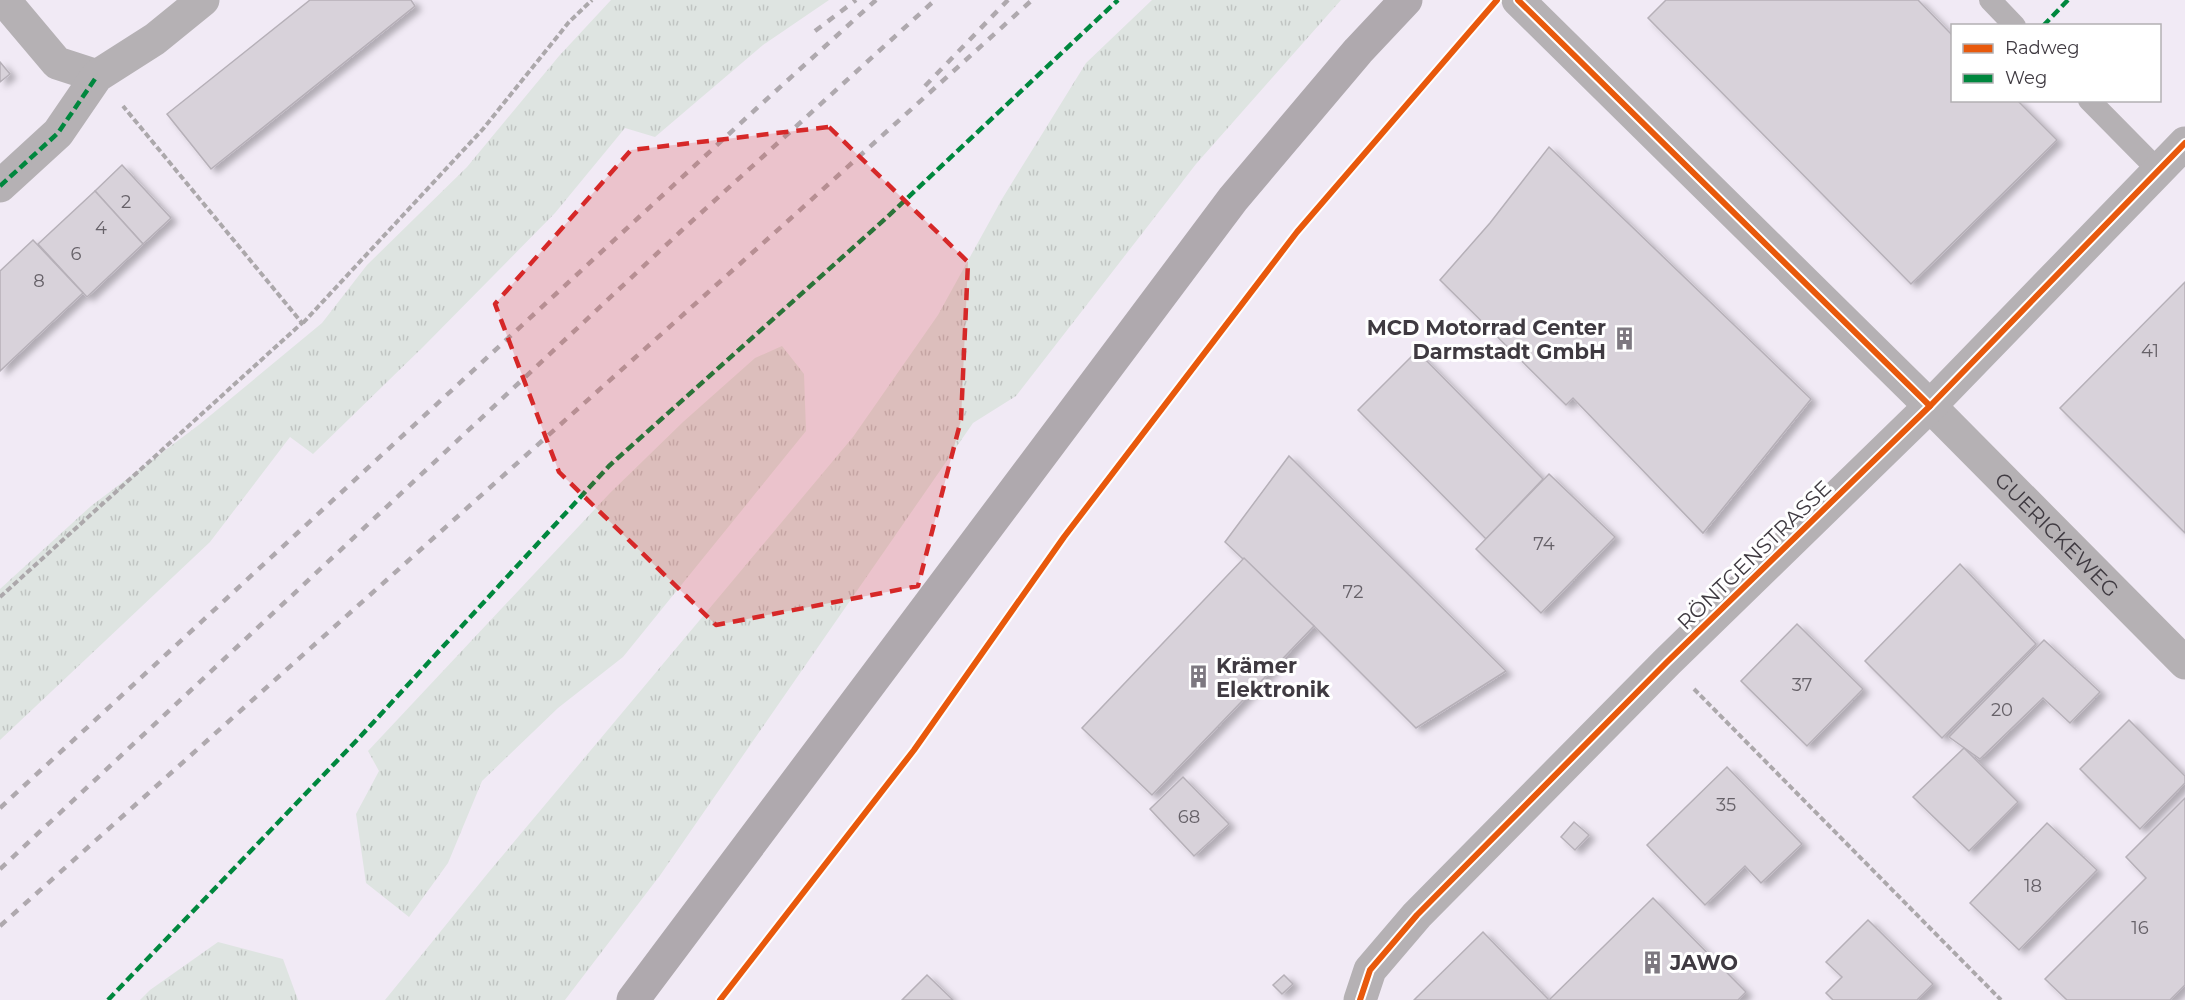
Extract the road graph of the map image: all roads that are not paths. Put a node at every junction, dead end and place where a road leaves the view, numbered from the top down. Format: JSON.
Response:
{"nodes":[{"id":1,"x":3,"y":0,"type":"edge"},
{"id":2,"x":204,"y":0,"type":"edge"},
{"id":3,"x":1406,"y":0,"type":"edge"},
{"id":4,"x":1518,"y":0,"type":"edge"},
{"id":5,"x":1989,"y":0,"type":"edge"},
{"id":6,"x":2013,"y":24,"type":"edge"},
{"id":7,"x":97,"y":75,"type":"junction"},
{"id":8,"x":2091,"y":102,"type":"edge"},
{"id":9,"x":2185,"y":142,"type":"edge"},
{"id":10,"x":2158,"y":170,"type":"junction"},
{"id":11,"x":0,"y":186,"type":"edge"},
{"id":12,"x":1930,"y":406,"type":"junction"},
{"id":13,"x":2185,"y":663,"type":"edge"},
{"id":14,"x":633,"y":1000,"type":"edge"},
{"id":15,"x":1360,"y":1000,"type":"edge"}],
"edges":[{"from":1,"to":7,"type":"street"},
{"from":2,"to":7,"type":"street"},
{"from":3,"to":14,"type":"main road"},
{"from":4,"to":12,"type":"street","name":"GUERICKEWEG"},
{"from":5,"to":6,"type":"lane"},
{"from":7,"to":11,"type":"street"},
{"from":8,"to":10,"type":"lane"},
{"from":9,"to":10,"type":"street","name":"RÖNTGENSTRASSE"},
{"from":10,"to":12,"type":"street","name":"RÖNTGENSTRASSE"},
{"from":12,"to":13,"type":"street","name":"GUERICKEWEG"},
{"from":12,"to":15,"type":"street","name":"RÖNTGENSTRASSE"}]}
